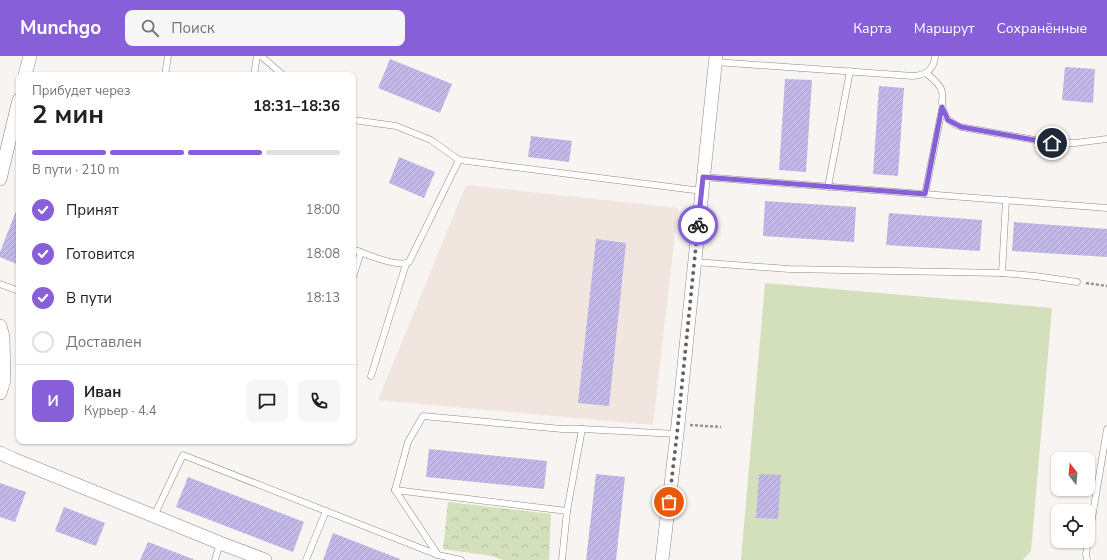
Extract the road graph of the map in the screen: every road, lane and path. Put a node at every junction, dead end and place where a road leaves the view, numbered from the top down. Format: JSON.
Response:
{"nodes":[{"id":1,"x":30,"y":56,"type":"edge"},
{"id":2,"x":168,"y":56,"type":"edge"},
{"id":3,"x":257,"y":56,"type":"edge"},
{"id":4,"x":261,"y":56,"type":"edge"},
{"id":5,"x":935,"y":56,"type":"edge"},
{"id":6,"x":716,"y":59,"type":"edge"},
{"id":7,"x":850,"y":71,"type":"junction"},
{"id":8,"x":27,"y":72,"type":"edge"},
{"id":9,"x":165,"y":72,"type":"edge"},
{"id":10,"x":254,"y":72,"type":"edge"},
{"id":11,"x":280,"y":72,"type":"edge"},
{"id":12,"x":926,"y":73,"type":"junction"},
{"id":13,"x":942,"y":107,"type":"junction"},
{"id":14,"x":16,"y":112,"type":"edge"},
{"id":15,"x":356,"y":120,"type":"edge"},
{"id":16,"x":1107,"y":139,"type":"edge"},
{"id":17,"x":459,"y":160,"type":"junction"},
{"id":18,"x":703,"y":177,"type":"junction"},
{"id":19,"x":0,"y":179,"type":"edge"},
{"id":20,"x":828,"y":187,"type":"junction"},
{"id":21,"x":702,"y":191,"type":"junction"},
{"id":22,"x":925,"y":194,"type":"junction"},
{"id":23,"x":1006,"y":200,"type":"junction"},
{"id":24,"x":1107,"y":208,"type":"edge"},
{"id":25,"x":356,"y":250,"type":"edge"},
{"id":26,"x":361,"y":252,"type":"junction"},
{"id":27,"x":695,"y":262,"type":"junction"},
{"id":28,"x":406,"y":264,"type":"junction"},
{"id":29,"x":356,"y":268,"type":"edge"},
{"id":30,"x":1002,"y":273,"type":"junction"},
{"id":31,"x":1077,"y":282,"type":"joint"},
{"id":32,"x":0,"y":284,"type":"edge"},
{"id":33,"x":1107,"y":286,"type":"edge"},
{"id":34,"x":16,"y":290,"type":"edge"},
{"id":35,"x":0,"y":326,"type":"edge"},
{"id":36,"x":371,"y":376,"type":"dead end"},
{"id":37,"x":0,"y":393,"type":"edge"},
{"id":38,"x":721,"y":427,"type":"dead end"},
{"id":39,"x":582,"y":429,"type":"junction"},
{"id":40,"x":678,"y":429,"type":"junction"},
{"id":41,"x":1107,"y":429,"type":"edge"},
{"id":42,"x":0,"y":453,"type":"edge"},
{"id":43,"x":395,"y":490,"type":"junction"},
{"id":44,"x":326,"y":511,"type":"junction"},
{"id":45,"x":567,"y":512,"type":"junction"},
{"id":46,"x":154,"y":516,"type":"junction"},
{"id":47,"x":220,"y":543,"type":"junction"},
{"id":48,"x":438,"y":555,"type":"junction"},
{"id":49,"x":215,"y":560,"type":"edge"},
{"id":50,"x":265,"y":560,"type":"edge"},
{"id":51,"x":306,"y":560,"type":"edge"},
{"id":52,"x":462,"y":560,"type":"edge"},
{"id":53,"x":562,"y":560,"type":"edge"},
{"id":54,"x":662,"y":560,"type":"edge"},
{"id":55,"x":1087,"y":560,"type":"edge"}],
"edges":[{"from":1,"to":8,"type":"street"},
{"from":2,"to":9,"type":"lane"},
{"from":3,"to":10,"type":"lane"},
{"from":4,"to":11,"type":"lane"},
{"from":5,"to":12,"type":"lane"},
{"from":6,"to":7,"type":"lane"},
{"from":6,"to":18,"type":"street"},
{"from":7,"to":12,"type":"lane"},
{"from":7,"to":20,"type":"lane"},
{"from":12,"to":13,"type":"lane"},
{"from":13,"to":16,"type":"lane"},
{"from":13,"to":22,"type":"lane"},
{"from":14,"to":19,"type":"street"},
{"from":15,"to":17,"type":"lane"},
{"from":17,"to":21,"type":"lane"},
{"from":17,"to":28,"type":"lane"},
{"from":18,"to":20,"type":"lane"},
{"from":18,"to":21,"type":"street"},
{"from":20,"to":22,"type":"lane"},
{"from":21,"to":27,"type":"street"},
{"from":22,"to":23,"type":"lane"},
{"from":23,"to":24,"type":"lane"},
{"from":23,"to":30,"type":"lane"},
{"from":25,"to":26,"type":"lane"},
{"from":26,"to":28,"type":"lane"},
{"from":26,"to":29,"type":"lane"},
{"from":27,"to":30,"type":"lane"},
{"from":27,"to":40,"type":"street"},
{"from":28,"to":36,"type":"lane"},
{"from":30,"to":31,"type":"lane"},
{"from":31,"to":33,"type":"path"},
{"from":32,"to":34,"type":"lane"},
{"from":35,"to":37,"type":"street"},
{"from":38,"to":40,"type":"path"},
{"from":39,"to":40,"type":"lane"},
{"from":39,"to":43,"type":"lane"},
{"from":39,"to":45,"type":"lane"},
{"from":40,"to":54,"type":"street"},
{"from":41,"to":55,"type":"lane"},
{"from":42,"to":46,"type":"street"},
{"from":43,"to":45,"type":"lane"},
{"from":43,"to":48,"type":"lane"},
{"from":44,"to":46,"type":"lane"},
{"from":44,"to":48,"type":"lane"},
{"from":44,"to":51,"type":"lane"},
{"from":45,"to":53,"type":"lane"},
{"from":46,"to":47,"type":"street"},
{"from":47,"to":49,"type":"lane"},
{"from":47,"to":50,"type":"street"},
{"from":48,"to":52,"type":"lane"}]}
